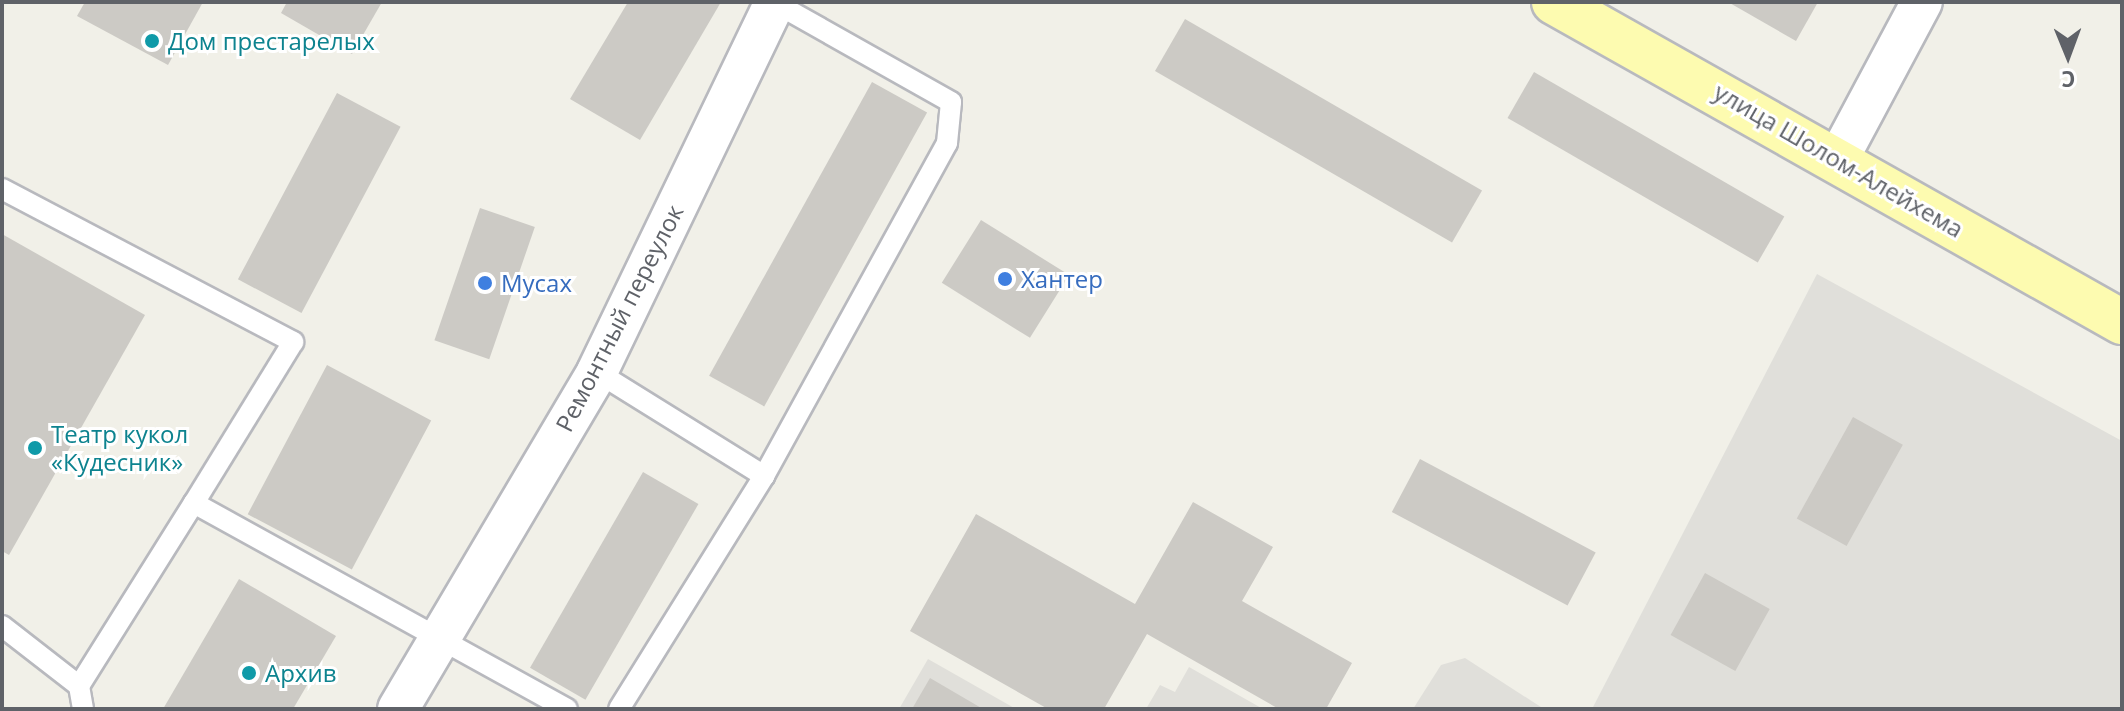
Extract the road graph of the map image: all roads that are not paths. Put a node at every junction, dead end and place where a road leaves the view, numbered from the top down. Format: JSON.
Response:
{"nodes":[{"id":1,"x":775,"y":2,"type":"edge"},
{"id":2,"x":1554,"y":2,"type":"edge"},
{"id":3,"x":1922,"y":2,"type":"edge"},
{"id":4,"x":1838,"y":159,"type":"junction"},
{"id":5,"x":2,"y":189,"type":"edge"},
{"id":6,"x":2122,"y":322,"type":"edge"},
{"id":7,"x":597,"y":372,"type":"junction"},
{"id":8,"x":764,"y":476,"type":"junction"},
{"id":9,"x":194,"y":503,"type":"junction"},
{"id":10,"x":2,"y":626,"type":"edge"},
{"id":11,"x":441,"y":634,"type":"junction"},
{"id":12,"x":79,"y":686,"type":"junction"},
{"id":13,"x":83,"y":709,"type":"edge"},
{"id":14,"x":398,"y":709,"type":"edge"},
{"id":15,"x":567,"y":709,"type":"edge"},
{"id":16,"x":619,"y":709,"type":"edge"}],
"edges":[{"from":1,"to":7,"type":"street","name":"Ремонтный переулок"},
{"from":1,"to":8,"type":"lane"},
{"from":2,"to":4,"type":"main road","name":"улица Шолом-Алейхема"},
{"from":3,"to":4,"type":"street"},
{"from":4,"to":6,"type":"main road","name":"улица Шолом-Алейхема"},
{"from":5,"to":9,"type":"lane"},
{"from":7,"to":8,"type":"lane"},
{"from":7,"to":11,"type":"street","name":"Ремонтный переулок"},
{"from":8,"to":16,"type":"lane"},
{"from":9,"to":11,"type":"lane"},
{"from":9,"to":12,"type":"lane"},
{"from":10,"to":12,"type":"lane"},
{"from":11,"to":14,"type":"street","name":"Ремонтный переулок"},
{"from":11,"to":15,"type":"lane"},
{"from":12,"to":13,"type":"lane"}]}
